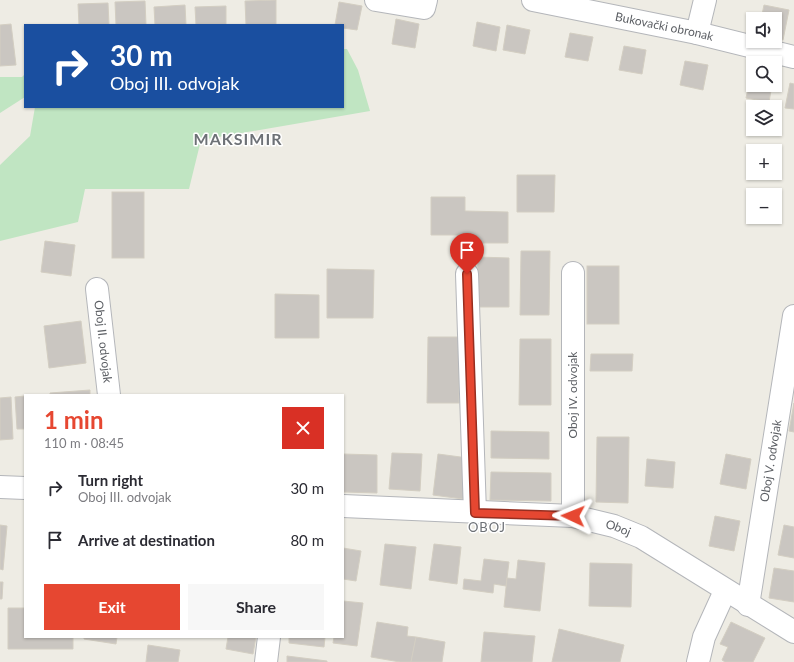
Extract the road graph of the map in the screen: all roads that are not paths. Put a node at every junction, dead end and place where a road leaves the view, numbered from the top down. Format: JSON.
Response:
{"nodes":[{"id":1,"x":376,"y":0,"type":"edge"},
{"id":2,"x":426,"y":0,"type":"edge"},
{"id":3,"x":533,"y":0,"type":"edge"},
{"id":4,"x":705,"y":0,"type":"edge"},
{"id":5,"x":605,"y":7,"type":"edge"},
{"id":6,"x":697,"y":33,"type":"junction"},
{"id":7,"x":794,"y":57,"type":"edge"},
{"id":8,"x":573,"y":273,"type":"dead end"},
{"id":9,"x":467,"y":274,"type":"dead end"},
{"id":10,"x":97,"y":289,"type":"dead end"},
{"id":11,"x":794,"y":316,"type":"edge"},
{"id":12,"x":109,"y":394,"type":"edge"},
{"id":13,"x":0,"y":487,"type":"edge"},
{"id":14,"x":24,"y":488,"type":"edge"},
{"id":15,"x":344,"y":506,"type":"edge"},
{"id":16,"x":475,"y":513,"type":"junction"},
{"id":17,"x":573,"y":516,"type":"junction"},
{"id":18,"x":725,"y":591,"type":"junction"},
{"id":19,"x":748,"y":605,"type":"junction"},
{"id":20,"x":794,"y":632,"type":"edge"},
{"id":21,"x":270,"y":638,"type":"edge"},
{"id":22,"x":266,"y":662,"type":"edge"},
{"id":23,"x":698,"y":662,"type":"edge"}],
"edges":[{"from":1,"to":2,"type":"street"},
{"from":3,"to":5,"type":"street","name":"Bukovački obronak"},
{"from":4,"to":6,"type":"street"},
{"from":5,"to":6,"type":"street","name":"Bukovački obronak"},
{"from":6,"to":7,"type":"street","name":"Bukovački obronak"},
{"from":8,"to":17,"type":"street","name":"Oboj IV. odvojak"},
{"from":9,"to":16,"type":"street"},
{"from":10,"to":12,"type":"street","name":"Oboj II. odvojak"},
{"from":11,"to":19,"type":"street","name":"Oboj V. odvojak"},
{"from":13,"to":14,"type":"street"},
{"from":15,"to":16,"type":"street","name":"Oboj"},
{"from":16,"to":17,"type":"street","name":"Oboj"},
{"from":17,"to":18,"type":"street","name":"Oboj"},
{"from":18,"to":19,"type":"street","name":"Oboj"},
{"from":18,"to":23,"type":"street"},
{"from":19,"to":20,"type":"street","name":"Oboj"},
{"from":21,"to":22,"type":"street"}]}
